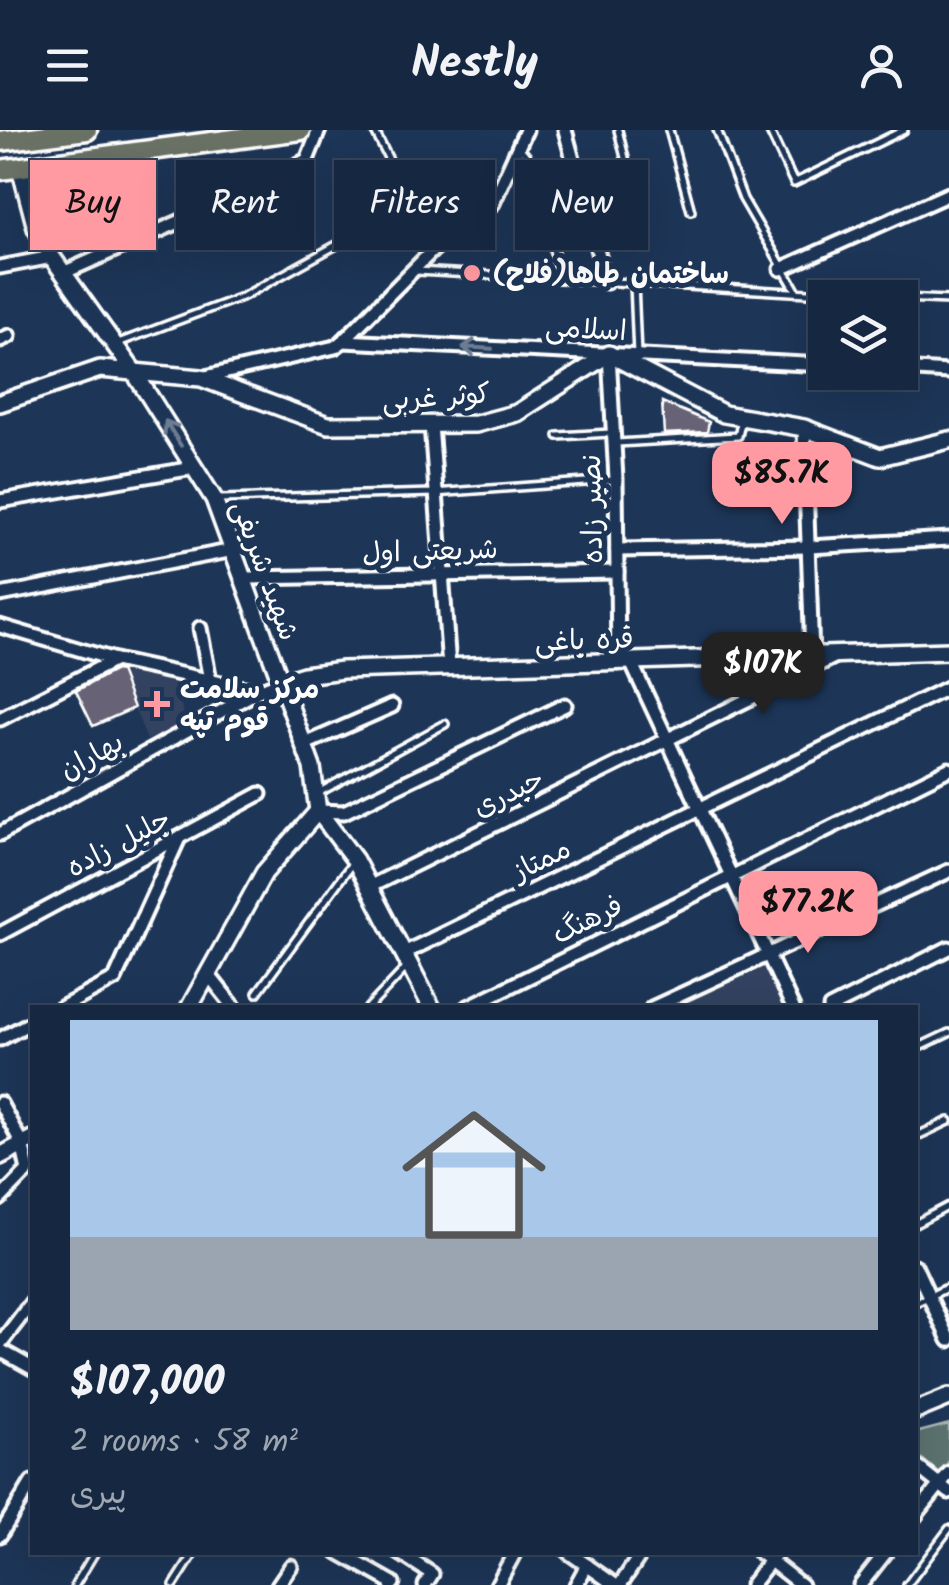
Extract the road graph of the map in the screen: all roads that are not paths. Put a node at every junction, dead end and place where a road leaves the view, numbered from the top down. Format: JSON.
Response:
{"nodes":[{"id":1,"x":87,"y":130,"type":"edge"},
{"id":2,"x":301,"y":130,"type":"edge"},
{"id":3,"x":319,"y":130,"type":"edge"},
{"id":4,"x":374,"y":130,"type":"edge"},
{"id":5,"x":526,"y":130,"type":"edge"},
{"id":6,"x":565,"y":130,"type":"edge"},
{"id":7,"x":618,"y":130,"type":"edge"},
{"id":8,"x":669,"y":130,"type":"edge"},
{"id":9,"x":716,"y":130,"type":"edge"},
{"id":10,"x":769,"y":130,"type":"edge"},
{"id":11,"x":882,"y":130,"type":"edge"},
{"id":12,"x":904,"y":130,"type":"edge"},
{"id":13,"x":8,"y":137,"type":"edge"},
{"id":14,"x":885,"y":139,"type":"junction"},
{"id":15,"x":518,"y":146,"type":"junction"},
{"id":16,"x":389,"y":160,"type":"edge"},
{"id":17,"x":626,"y":160,"type":"edge"},
{"id":18,"x":20,"y":167,"type":"junction"},
{"id":19,"x":0,"y":170,"type":"edge"},
{"id":20,"x":949,"y":194,"type":"edge"},
{"id":21,"x":495,"y":198,"type":"edge"},
{"id":22,"x":691,"y":211,"type":"dead end"},
{"id":23,"x":156,"y":232,"type":"edge"},
{"id":24,"x":334,"y":246,"type":"edge"},
{"id":25,"x":115,"y":250,"type":"edge"},
{"id":26,"x":433,"y":250,"type":"edge"},
{"id":27,"x":52,"y":257,"type":"junction"},
{"id":28,"x":0,"y":268,"type":"edge"},
{"id":29,"x":782,"y":269,"type":"junction"},
{"id":30,"x":412,"y":271,"type":"junction"},
{"id":31,"x":63,"y":273,"type":"junction"},
{"id":32,"x":560,"y":279,"type":"junction"},
{"id":33,"x":606,"y":282,"type":"junction"},
{"id":34,"x":634,"y":283,"type":"junction"},
{"id":35,"x":797,"y":292,"type":"junction"},
{"id":36,"x":808,"y":293,"type":"edge"},
{"id":37,"x":918,"y":299,"type":"edge"},
{"id":38,"x":949,"y":300,"type":"edge"},
{"id":39,"x":344,"y":341,"type":"junction"},
{"id":40,"x":115,"y":344,"type":"junction"},
{"id":41,"x":610,"y":354,"type":"junction"},
{"id":42,"x":637,"y":356,"type":"junction"},
{"id":43,"x":808,"y":364,"type":"edge"},
{"id":44,"x":918,"y":370,"type":"edge"},
{"id":45,"x":134,"y":372,"type":"junction"},
{"id":46,"x":949,"y":372,"type":"edge"},
{"id":47,"x":201,"y":378,"type":"junction"},
{"id":48,"x":0,"y":403,"type":"edge"},
{"id":49,"x":742,"y":418,"type":"junction"},
{"id":50,"x":432,"y":424,"type":"junction"},
{"id":51,"x":804,"y":428,"type":"junction"},
{"id":52,"x":558,"y":436,"type":"dead end"},
{"id":53,"x":614,"y":438,"type":"junction"},
{"id":54,"x":949,"y":440,"type":"edge"},
{"id":55,"x":194,"y":468,"type":"junction"},
{"id":56,"x":616,"y":479,"type":"junction"},
{"id":57,"x":438,"y":493,"type":"junction"},
{"id":58,"x":214,"y":499,"type":"junction"},
{"id":59,"x":0,"y":502,"type":"edge"},
{"id":60,"x":949,"y":538,"type":"edge"},
{"id":61,"x":808,"y":547,"type":"junction"},
{"id":62,"x":234,"y":550,"type":"junction"},
{"id":63,"x":617,"y":550,"type":"junction"},
{"id":64,"x":617,"y":572,"type":"junction"},
{"id":65,"x":442,"y":574,"type":"junction"},
{"id":66,"x":244,"y":578,"type":"junction"},
{"id":67,"x":0,"y":595,"type":"edge"},
{"id":68,"x":0,"y":626,"type":"edge"},
{"id":69,"x":200,"y":628,"type":"dead end"},
{"id":70,"x":949,"y":650,"type":"edge"},
{"id":71,"x":840,"y":654,"type":"junction"},
{"id":72,"x":812,"y":656,"type":"junction"},
{"id":73,"x":115,"y":660,"type":"junction"},
{"id":74,"x":624,"y":663,"type":"junction"},
{"id":75,"x":448,"y":667,"type":"junction"},
{"id":76,"x":210,"y":680,"type":"junction"},
{"id":77,"x":281,"y":682,"type":"junction"},
{"id":78,"x":949,"y":687,"type":"edge"},
{"id":79,"x":258,"y":691,"type":"junction"},
{"id":80,"x":565,"y":704,"type":"dead end"},
{"id":81,"x":392,"y":706,"type":"dead end"},
{"id":82,"x":0,"y":719,"type":"edge"},
{"id":83,"x":445,"y":724,"type":"dead end"},
{"id":84,"x":668,"y":742,"type":"junction"},
{"id":85,"x":303,"y":744,"type":"junction"},
{"id":86,"x":949,"y":769,"type":"edge"},
{"id":87,"x":260,"y":794,"type":"dead end"},
{"id":88,"x":317,"y":803,"type":"junction"},
{"id":89,"x":700,"y":811,"type":"junction"},
{"id":90,"x":0,"y":834,"type":"edge"},
{"id":91,"x":178,"y":838,"type":"junction"},
{"id":92,"x":355,"y":860,"type":"junction"},
{"id":93,"x":949,"y":871,"type":"edge"},
{"id":94,"x":730,"y":876,"type":"junction"},
{"id":95,"x":370,"y":887,"type":"junction"},
{"id":96,"x":0,"y":934,"type":"edge"},
{"id":97,"x":949,"y":948,"type":"edge"},
{"id":98,"x":767,"y":952,"type":"junction"},
{"id":99,"x":407,"y":959,"type":"junction"},
{"id":100,"x":208,"y":974,"type":"junction"},
{"id":101,"x":257,"y":993,"type":"dead end"},
{"id":102,"x":66,"y":1005,"type":"edge"},
{"id":103,"x":191,"y":1005,"type":"edge"},
{"id":104,"x":233,"y":1005,"type":"edge"},
{"id":105,"x":370,"y":1005,"type":"edge"},
{"id":106,"x":430,"y":1005,"type":"edge"},
{"id":107,"x":472,"y":1005,"type":"edge"},
{"id":108,"x":658,"y":1005,"type":"edge"},
{"id":109,"x":791,"y":1005,"type":"edge"},
{"id":110,"x":836,"y":1005,"type":"edge"},
{"id":111,"x":30,"y":1023,"type":"edge"},
{"id":112,"x":949,"y":1033,"type":"edge"},
{"id":113,"x":0,"y":1040,"type":"edge"},
{"id":114,"x":918,"y":1048,"type":"edge"},
{"id":115,"x":0,"y":1103,"type":"edge"},
{"id":116,"x":949,"y":1121,"type":"edge"},
{"id":117,"x":918,"y":1135,"type":"edge"},
{"id":118,"x":27,"y":1141,"type":"edge"},
{"id":119,"x":0,"y":1156,"type":"edge"},
{"id":120,"x":0,"y":1199,"type":"edge"},
{"id":121,"x":949,"y":1206,"type":"edge"},
{"id":122,"x":918,"y":1222,"type":"edge"},
{"id":123,"x":918,"y":1272,"type":"edge"},
{"id":124,"x":949,"y":1287,"type":"edge"},
{"id":125,"x":929,"y":1296,"type":"junction"},
{"id":126,"x":918,"y":1301,"type":"edge"},
{"id":127,"x":30,"y":1305,"type":"edge"},
{"id":128,"x":949,"y":1340,"type":"edge"},
{"id":129,"x":0,"y":1347,"type":"edge"},
{"id":130,"x":30,"y":1367,"type":"edge"},
{"id":131,"x":949,"y":1397,"type":"edge"},
{"id":132,"x":918,"y":1411,"type":"edge"},
{"id":133,"x":918,"y":1467,"type":"edge"},
{"id":134,"x":949,"y":1473,"type":"edge"},
{"id":135,"x":30,"y":1485,"type":"edge"},
{"id":136,"x":945,"y":1488,"type":"edge"},
{"id":137,"x":918,"y":1513,"type":"edge"},
{"id":138,"x":949,"y":1529,"type":"edge"},
{"id":139,"x":0,"y":1535,"type":"edge"},
{"id":140,"x":92,"y":1555,"type":"edge"},
{"id":141,"x":193,"y":1555,"type":"edge"},
{"id":142,"x":343,"y":1555,"type":"edge"},
{"id":143,"x":403,"y":1555,"type":"edge"},
{"id":144,"x":513,"y":1555,"type":"edge"},
{"id":145,"x":572,"y":1555,"type":"edge"},
{"id":146,"x":640,"y":1555,"type":"edge"},
{"id":147,"x":769,"y":1555,"type":"edge"},
{"id":148,"x":882,"y":1557,"type":"edge"},
{"id":149,"x":587,"y":1565,"type":"junction"},
{"id":150,"x":291,"y":1566,"type":"dead end"},
{"id":151,"x":392,"y":1584,"type":"edge"},
{"id":152,"x":75,"y":1585,"type":"edge"},
{"id":153,"x":174,"y":1585,"type":"edge"},
{"id":154,"x":278,"y":1585,"type":"edge"},
{"id":155,"x":425,"y":1585,"type":"edge"},
{"id":156,"x":497,"y":1585,"type":"edge"},
{"id":157,"x":576,"y":1585,"type":"edge"},
{"id":158,"x":617,"y":1585,"type":"edge"},
{"id":159,"x":751,"y":1585,"type":"edge"},
{"id":160,"x":801,"y":1585,"type":"edge"},
{"id":161,"x":860,"y":1585,"type":"edge"},
{"id":162,"x":908,"y":1585,"type":"edge"}],
"edges":[{"from":1,"to":13,"type":"main road"},
{"from":2,"to":18,"type":"main road"},
{"from":3,"to":23,"type":"street"},
{"from":4,"to":16,"type":"lane"},
{"from":5,"to":15,"type":"street","name":"اسلامی"},
{"from":6,"to":33,"type":"street"},
{"from":7,"to":17,"type":"lane"},
{"from":8,"to":22,"type":"lane"},
{"from":9,"to":29,"type":"lane"},
{"from":10,"to":14,"type":"lane"},
{"from":11,"to":14,"type":"lane"},
{"from":12,"to":14,"type":"lane"},
{"from":13,"to":18,"type":"main road"},
{"from":15,"to":21,"type":"street","name":"اسلامی"},
{"from":15,"to":32,"type":"lane"},
{"from":18,"to":19,"type":"main road"},
{"from":18,"to":27,"type":"street","name":"شهید شریفى"},
{"from":20,"to":29,"type":"street"},
{"from":24,"to":40,"type":"lane"},
{"from":25,"to":31,"type":"street"},
{"from":26,"to":30,"type":"street","name":"اسلامی"},
{"from":27,"to":28,"type":"street"},
{"from":27,"to":31,"type":"street","name":"شهید شریفى"},
{"from":29,"to":35,"type":"lane"},
{"from":30,"to":32,"type":"lane"},
{"from":30,"to":39,"type":"street","name":"اسلامی"},
{"from":31,"to":40,"type":"street","name":"شهید شریفى"},
{"from":32,"to":33,"type":"lane"},
{"from":33,"to":34,"type":"lane"},
{"from":34,"to":35,"type":"lane"},
{"from":34,"to":42,"type":"lane"},
{"from":35,"to":36,"type":"lane"},
{"from":37,"to":38,"type":"lane"},
{"from":41,"to":39,"type":"street","name":"اسلامی","one_way":true},
{"from":39,"to":47,"type":"street","name":"اسلامی"},
{"from":40,"to":45,"type":"street","name":"شهید شریفى"},
{"from":41,"to":42,"type":"street","name":"اسلامی"},
{"from":41,"to":49,"type":"street"},
{"from":41,"to":50,"type":"street","name":"کوثر غربی"},
{"from":41,"to":53,"type":"street","name":"نصیر زاده"},
{"from":42,"to":43,"type":"street","name":"اسلامی"},
{"from":44,"to":46,"type":"street"},
{"from":45,"to":47,"type":"street","name":"کوثر غربی"},
{"from":45,"to":48,"type":"street","name":"کوثر غربی"},
{"from":55,"to":45,"type":"street","name":"شهید شریفى","one_way":true},
{"from":47,"to":50,"type":"street","name":"کوثر غربی"},
{"from":49,"to":51,"type":"street"},
{"from":49,"to":53,"type":"lane"},
{"from":50,"to":57,"type":"street"},
{"from":51,"to":54,"type":"street"},
{"from":51,"to":61,"type":"street"},
{"from":52,"to":53,"type":"lane"},
{"from":53,"to":56,"type":"street","name":"نصیر زاده"},
{"from":55,"to":58,"type":"street","name":"شهید شریفى"},
{"from":55,"to":59,"type":"street"},
{"from":56,"to":57,"type":"lane"},
{"from":56,"to":63,"type":"street","name":"نصیر زاده"},
{"from":57,"to":58,"type":"lane"},
{"from":57,"to":65,"type":"street"},
{"from":58,"to":62,"type":"street","name":"شهید شریفى"},
{"from":60,"to":61,"type":"street"},
{"from":61,"to":63,"type":"street"},
{"from":61,"to":72,"type":"street"},
{"from":62,"to":66,"type":"street","name":"شهید شریفى"},
{"from":62,"to":67,"type":"street"},
{"from":63,"to":64,"type":"street","name":"نصیر زاده"},
{"from":64,"to":65,"type":"street","name":"شریعتی اول"},
{"from":64,"to":74,"type":"street","name":"نصیر زاده"},
{"from":65,"to":66,"type":"street","name":"شریعتی اول"},
{"from":65,"to":75,"type":"street"},
{"from":66,"to":77,"type":"street","name":"شهید شریفى"},
{"from":68,"to":73,"type":"street"},
{"from":69,"to":76,"type":"street"},
{"from":70,"to":71,"type":"street","name":"قره باغی"},
{"from":71,"to":72,"type":"street","name":"قره باغی"},
{"from":71,"to":84,"type":"street","name":"حیدری"},
{"from":72,"to":74,"type":"street","name":"قره باغی"},
{"from":73,"to":76,"type":"street"},
{"from":73,"to":82,"type":"street"},
{"from":74,"to":75,"type":"street","name":"قره باغی"},
{"from":74,"to":84,"type":"street"},
{"from":75,"to":77,"type":"street","name":"قره باغی"},
{"from":76,"to":79,"type":"street"},
{"from":77,"to":79,"type":"street","name":"بهاران"},
{"from":77,"to":85,"type":"street","name":"شهید شریفى"},
{"from":78,"to":89,"type":"street","name":"ممتاز"},
{"from":79,"to":90,"type":"street","name":"بهاران"},
{"from":80,"to":88,"type":"street"},
{"from":81,"to":85,"type":"street"},
{"from":83,"to":88,"type":"lane"},
{"from":84,"to":89,"type":"street"},
{"from":84,"to":95,"type":"street","name":"حیدری"},
{"from":85,"to":88,"type":"street","name":"شهید شریفى"},
{"from":86,"to":94,"type":"street","name":"فرهنگ"},
{"from":87,"to":91,"type":"street","name":"جلیل زاده"},
{"from":88,"to":92,"type":"street","name":"شهید شریفى"},
{"from":88,"to":100,"type":"street"},
{"from":89,"to":94,"type":"street"},
{"from":89,"to":99,"type":"street","name":"ممتاز"},
{"from":91,"to":96,"type":"street","name":"جلیل زاده"},
{"from":91,"to":102,"type":"street"},
{"from":92,"to":95,"type":"street","name":"شهید شریفى"},
{"from":92,"to":101,"type":"lane"},
{"from":93,"to":98,"type":"street"},
{"from":94,"to":98,"type":"street"},
{"from":94,"to":107,"type":"street","name":"فرهنگ"},
{"from":95,"to":99,"type":"street","name":"شهید شریفى"},
{"from":97,"to":110,"type":"street"},
{"from":98,"to":108,"type":"street"},
{"from":98,"to":109,"type":"street"},
{"from":99,"to":105,"type":"lane"},
{"from":99,"to":106,"type":"street","name":"شهید شریفى"},
{"from":100,"to":103,"type":"street"},
{"from":100,"to":104,"type":"street"},
{"from":111,"to":113,"type":"street"},
{"from":112,"to":114,"type":"lane"},
{"from":115,"to":118,"type":"street"},
{"from":116,"to":117,"type":"lane"},
{"from":118,"to":119,"type":"street"},
{"from":118,"to":120,"type":"street"},
{"from":121,"to":122,"type":"lane"},
{"from":123,"to":125,"type":"street"},
{"from":124,"to":125,"type":"lane"},
{"from":125,"to":126,"type":"lane"},
{"from":125,"to":128,"type":"street"},
{"from":127,"to":129,"type":"street"},
{"from":129,"to":130,"type":"street"},
{"from":131,"to":132,"type":"street"},
{"from":133,"to":136,"type":"street"},
{"from":134,"to":136,"type":"street"},
{"from":135,"to":139,"type":"street"},
{"from":136,"to":137,"type":"street"},
{"from":138,"to":162,"type":"lane"},
{"from":140,"to":152,"type":"lane"},
{"from":141,"to":153,"type":"lane"},
{"from":142,"to":151,"type":"street"},
{"from":143,"to":155,"type":"street"},
{"from":144,"to":156,"type":"street"},
{"from":145,"to":149,"type":"street"},
{"from":146,"to":158,"type":"street"},
{"from":147,"to":159,"type":"street"},
{"from":147,"to":160,"type":"street"},
{"from":148,"to":161,"type":"street"},
{"from":149,"to":157,"type":"street"},
{"from":149,"to":158,"type":"street"},
{"from":150,"to":154,"type":"street"}]}
